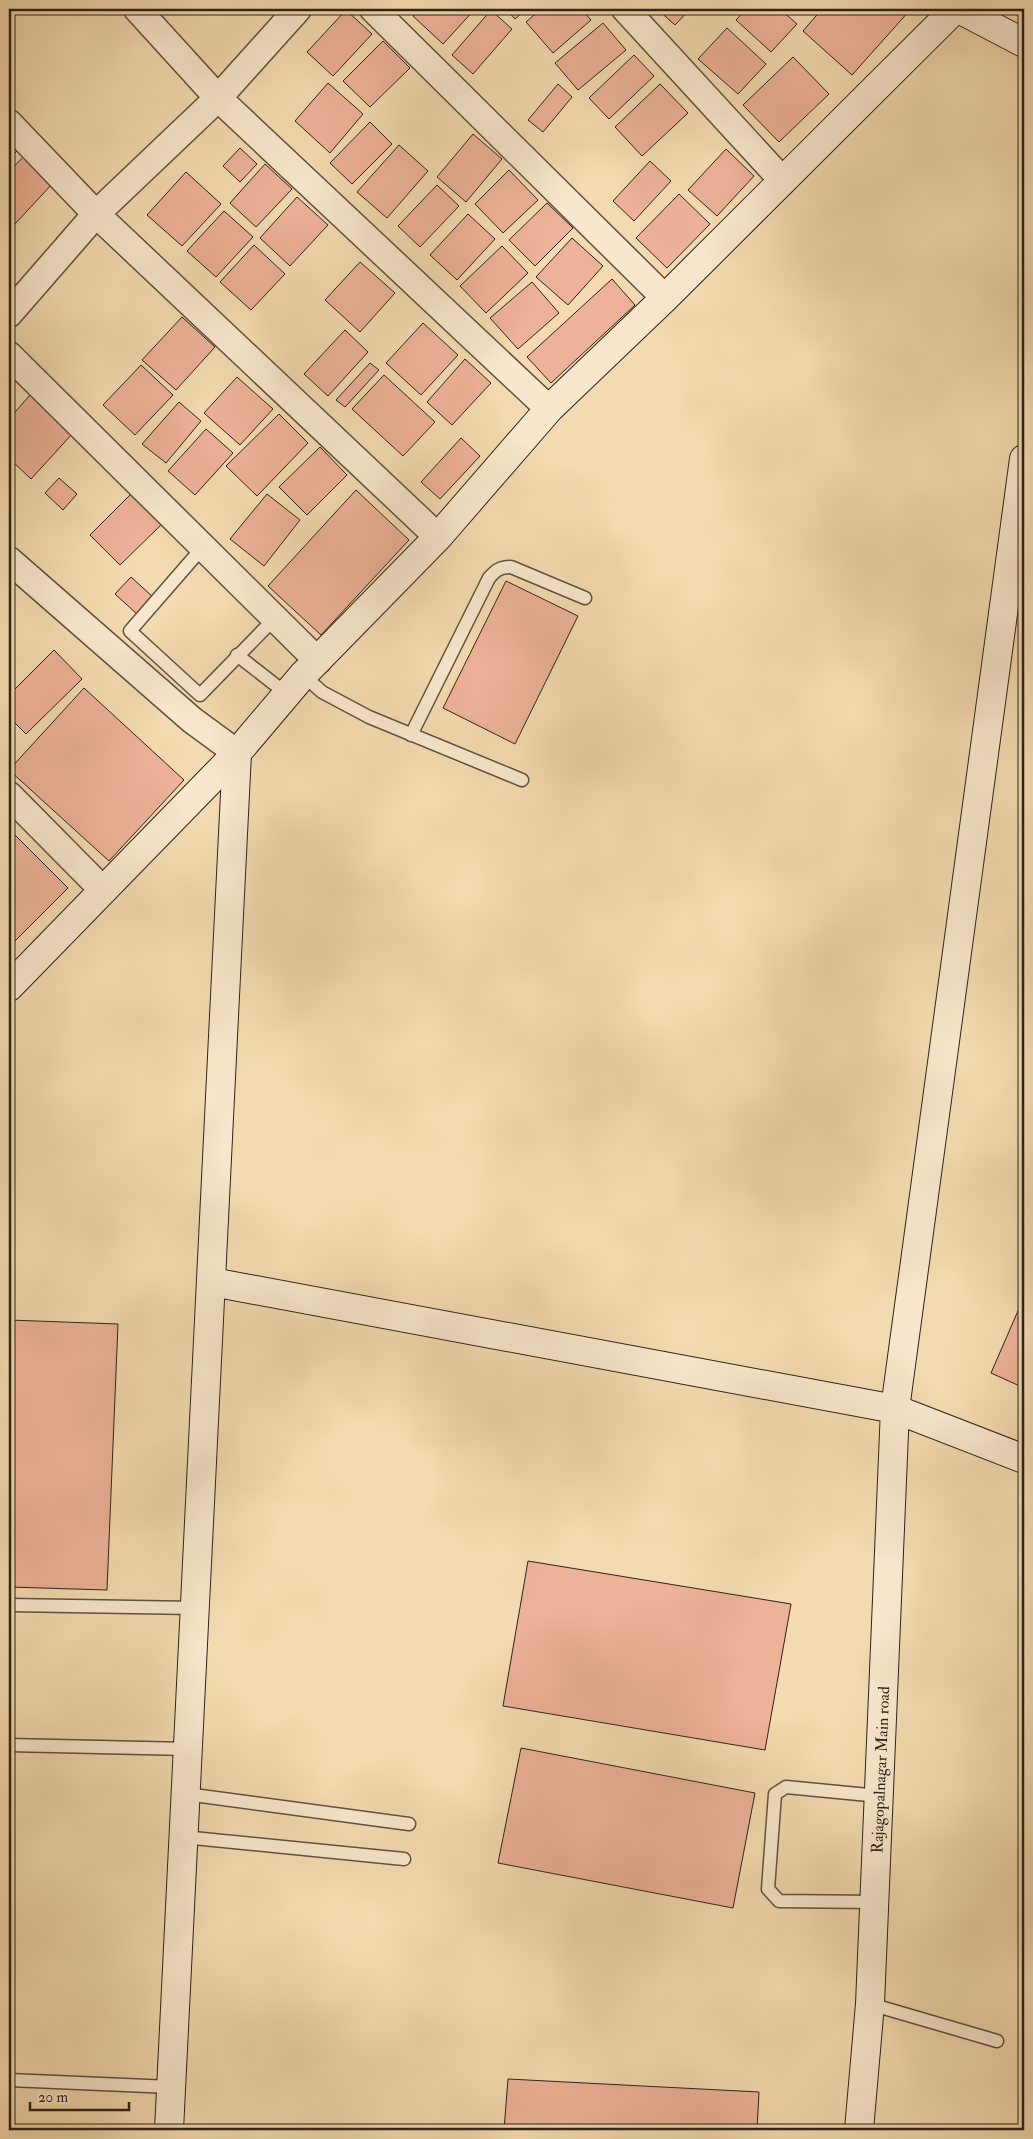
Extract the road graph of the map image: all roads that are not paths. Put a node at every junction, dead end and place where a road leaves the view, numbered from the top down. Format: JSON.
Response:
{"nodes":[{"id":1,"x":137,"y":9,"type":"edge"},
{"id":2,"x":298,"y":9,"type":"edge"},
{"id":3,"x":373,"y":9,"type":"edge"},
{"id":4,"x":625,"y":9,"type":"edge"},
{"id":5,"x":957,"y":9,"type":"edge"},
{"id":6,"x":1024,"y":44,"type":"edge"},
{"id":7,"x":218,"y":98,"type":"junction"},
{"id":8,"x":9,"y":123,"type":"edge"},
{"id":9,"x":783,"y":181,"type":"junction"},
{"id":10,"x":96,"y":214,"type":"junction"},
{"id":11,"x":665,"y":298,"type":"junction"},
{"id":12,"x":9,"y":314,"type":"edge"},
{"id":13,"x":9,"y":355,"type":"edge"},
{"id":14,"x":549,"y":409,"type":"junction"},
{"id":15,"x":1024,"y":459,"type":"edge"},
{"id":16,"x":438,"y":537,"type":"junction"},
{"id":17,"x":203,"y":547,"type":"junction"},
{"id":18,"x":9,"y":560,"type":"edge"},
{"id":19,"x":585,"y":598,"type":"dead end"},
{"id":20,"x":275,"y":618,"type":"junction"},
{"id":21,"x":238,"y":655,"type":"junction"},
{"id":22,"x":303,"y":677,"type":"junction"},
{"id":23,"x":411,"y":735,"type":"junction"},
{"id":24,"x":237,"y":754,"type":"junction"},
{"id":25,"x":522,"y":780,"type":"dead end"},
{"id":26,"x":9,"y":795,"type":"edge"},
{"id":27,"x":103,"y":890,"type":"junction"},
{"id":28,"x":9,"y":987,"type":"edge"},
{"id":29,"x":212,"y":1282,"type":"junction"},
{"id":30,"x":895,"y":1409,"type":"junction"},
{"id":31,"x":1024,"y":1459,"type":"edge"},
{"id":32,"x":9,"y":1605,"type":"edge"},
{"id":33,"x":195,"y":1608,"type":"junction"},
{"id":34,"x":9,"y":1745,"type":"edge"},
{"id":35,"x":188,"y":1749,"type":"junction"},
{"id":36,"x":186,"y":1794,"type":"junction"},
{"id":37,"x":879,"y":1796,"type":"junction"},
{"id":38,"x":409,"y":1824,"type":"dead end"},
{"id":39,"x":184,"y":1837,"type":"junction"},
{"id":40,"x":404,"y":1859,"type":"dead end"},
{"id":41,"x":874,"y":1902,"type":"junction"},
{"id":42,"x":870,"y":2004,"type":"junction"},
{"id":43,"x":997,"y":2041,"type":"dead end"},
{"id":44,"x":9,"y":2080,"type":"edge"},
{"id":45,"x":171,"y":2087,"type":"junction"},
{"id":46,"x":169,"y":2130,"type":"edge"},
{"id":47,"x":859,"y":2130,"type":"edge"}],
"edges":[{"from":1,"to":7,"type":"street"},
{"from":2,"to":7,"type":"street"},
{"from":3,"to":11,"type":"street"},
{"from":4,"to":9,"type":"street"},
{"from":5,"to":6,"type":"street"},
{"from":5,"to":9,"type":"street"},
{"from":7,"to":10,"type":"street"},
{"from":7,"to":14,"type":"street"},
{"from":8,"to":10,"type":"street"},
{"from":9,"to":11,"type":"street"},
{"from":10,"to":12,"type":"street"},
{"from":10,"to":16,"type":"street"},
{"from":11,"to":14,"type":"street"},
{"from":13,"to":17,"type":"street"},
{"from":14,"to":16,"type":"street"},
{"from":15,"to":30,"type":"street","name":"Rajagopalnagar Main road"},
{"from":16,"to":22,"type":"street"},
{"from":17,"to":20,"type":"street"},
{"from":17,"to":21,"type":"lane"},
{"from":18,"to":24,"type":"street"},
{"from":19,"to":23,"type":"lane"},
{"from":20,"to":21,"type":"lane"},
{"from":20,"to":22,"type":"street"},
{"from":21,"to":22,"type":"lane"},
{"from":22,"to":23,"type":"lane"},
{"from":22,"to":24,"type":"street"},
{"from":23,"to":25,"type":"lane"},
{"from":24,"to":27,"type":"street"},
{"from":24,"to":29,"type":"street"},
{"from":26,"to":27,"type":"street"},
{"from":27,"to":28,"type":"street"},
{"from":29,"to":30,"type":"street"},
{"from":29,"to":33,"type":"street"},
{"from":30,"to":31,"type":"street"},
{"from":30,"to":37,"type":"street","name":"Rajagopalnagar Main road"},
{"from":32,"to":33,"type":"lane"},
{"from":33,"to":35,"type":"street"},
{"from":34,"to":35,"type":"lane"},
{"from":35,"to":36,"type":"street"},
{"from":36,"to":38,"type":"lane"},
{"from":36,"to":39,"type":"street"},
{"from":37,"to":41,"type":"street","name":"Rajagopalnagar Main road"},
{"from":37,"to":41,"type":"lane"},
{"from":39,"to":40,"type":"lane"},
{"from":39,"to":45,"type":"street"},
{"from":41,"to":42,"type":"street","name":"Rajagopalnagar Main road"},
{"from":42,"to":43,"type":"lane"},
{"from":42,"to":47,"type":"street","name":"Rajagopalnagar Main road"},
{"from":44,"to":45,"type":"lane"},
{"from":45,"to":46,"type":"street"}]}
